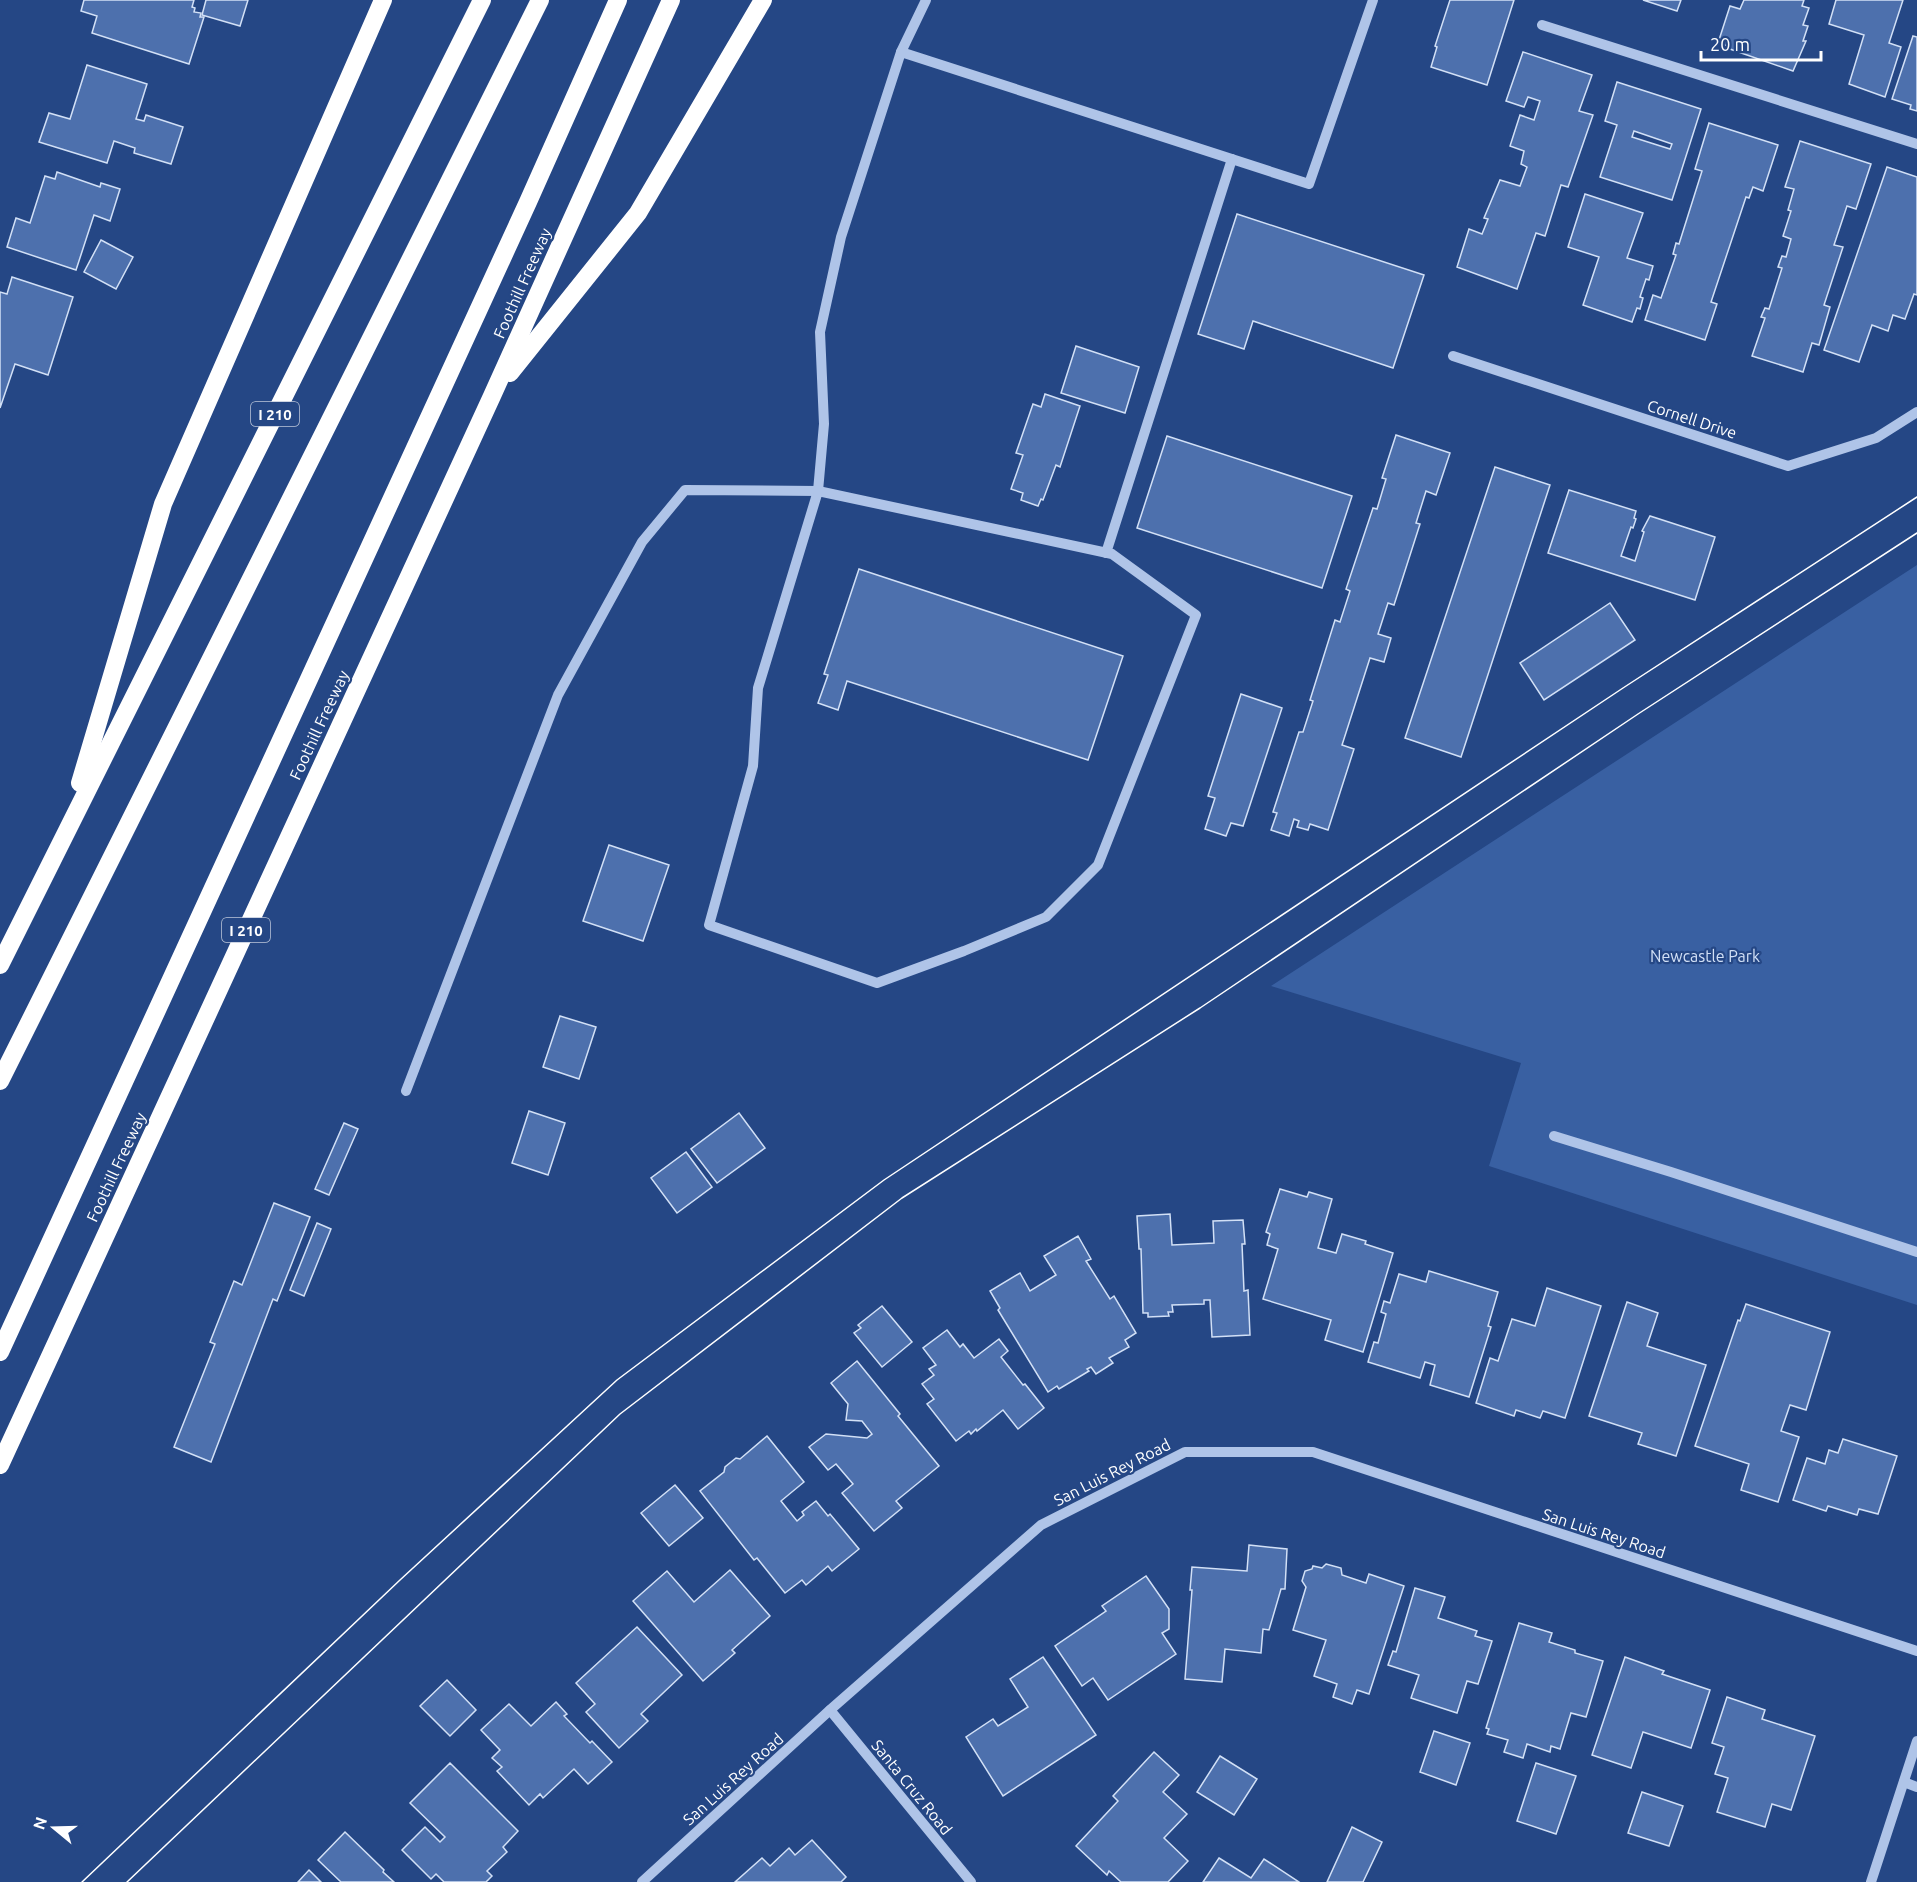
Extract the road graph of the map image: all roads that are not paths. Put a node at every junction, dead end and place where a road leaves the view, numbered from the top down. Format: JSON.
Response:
{"nodes":[{"id":1,"x":383,"y":0,"type":"edge"},
{"id":2,"x":482,"y":0,"type":"edge"},
{"id":3,"x":540,"y":0,"type":"edge"},
{"id":4,"x":618,"y":0,"type":"edge"},
{"id":5,"x":671,"y":0,"type":"edge"},
{"id":6,"x":763,"y":0,"type":"edge"},
{"id":7,"x":926,"y":0,"type":"edge"},
{"id":8,"x":1373,"y":0,"type":"edge"},
{"id":9,"x":1542,"y":25,"type":"dead end"},
{"id":10,"x":901,"y":51,"type":"junction"},
{"id":11,"x":1917,"y":144,"type":"edge"},
{"id":12,"x":1232,"y":159,"type":"junction"},
{"id":13,"x":1453,"y":356,"type":"dead end"},
{"id":14,"x":492,"y":396,"type":"junction"},
{"id":15,"x":1917,"y":412,"type":"edge"},
{"id":16,"x":818,"y":491,"type":"junction"},
{"id":17,"x":1106,"y":553,"type":"junction"},
{"id":18,"x":67,"y":828,"type":"junction"},
{"id":19,"x":0,"y":965,"type":"edge"},
{"id":20,"x":0,"y":1081,"type":"edge"},
{"id":21,"x":406,"y":1091,"type":"dead end"},
{"id":22,"x":1554,"y":1136,"type":"dead end"},
{"id":23,"x":1917,"y":1252,"type":"edge"},
{"id":24,"x":0,"y":1352,"type":"edge"},
{"id":25,"x":0,"y":1465,"type":"edge"},
{"id":26,"x":1917,"y":1652,"type":"edge"},
{"id":27,"x":830,"y":1710,"type":"junction"},
{"id":28,"x":1917,"y":1741,"type":"edge"},
{"id":29,"x":1904,"y":1782,"type":"junction"},
{"id":30,"x":1917,"y":1787,"type":"edge"},
{"id":31,"x":642,"y":1882,"type":"edge"},
{"id":32,"x":970,"y":1882,"type":"edge"},
{"id":33,"x":1871,"y":1882,"type":"edge"}],
"edges":[{"from":1,"to":18,"type":"highway"},
{"from":2,"to":18,"type":"highway","number":"I 210"},
{"from":3,"to":20,"type":"highway"},
{"from":4,"to":24,"type":"highway"},
{"from":5,"to":14,"type":"highway","name":"Foothill Freeway","number":"I 210"},
{"from":6,"to":14,"type":"highway"},
{"from":7,"to":10,"type":"street"},
{"from":8,"to":12,"type":"street"},
{"from":9,"to":11,"type":"street"},
{"from":10,"to":12,"type":"street"},
{"from":10,"to":16,"type":"street"},
{"from":12,"to":17,"type":"street"},
{"from":13,"to":15,"type":"street","name":"Cornell Drive"},
{"from":14,"to":25,"type":"highway","name":"Foothill Freeway","number":"I 210"},
{"from":16,"to":17,"type":"street"},
{"from":16,"to":17,"type":"street"},
{"from":16,"to":21,"type":"street"},
{"from":18,"to":19,"type":"highway","number":"I 210"},
{"from":22,"to":23,"type":"street"},
{"from":26,"to":27,"type":"street","name":"San Luis Rey Road"},
{"from":27,"to":31,"type":"street","name":"San Luis Rey Road"},
{"from":27,"to":32,"type":"street","name":"Santa Cruz Road"},
{"from":28,"to":29,"type":"street"},
{"from":29,"to":30,"type":"street"},
{"from":29,"to":33,"type":"street"}]}
